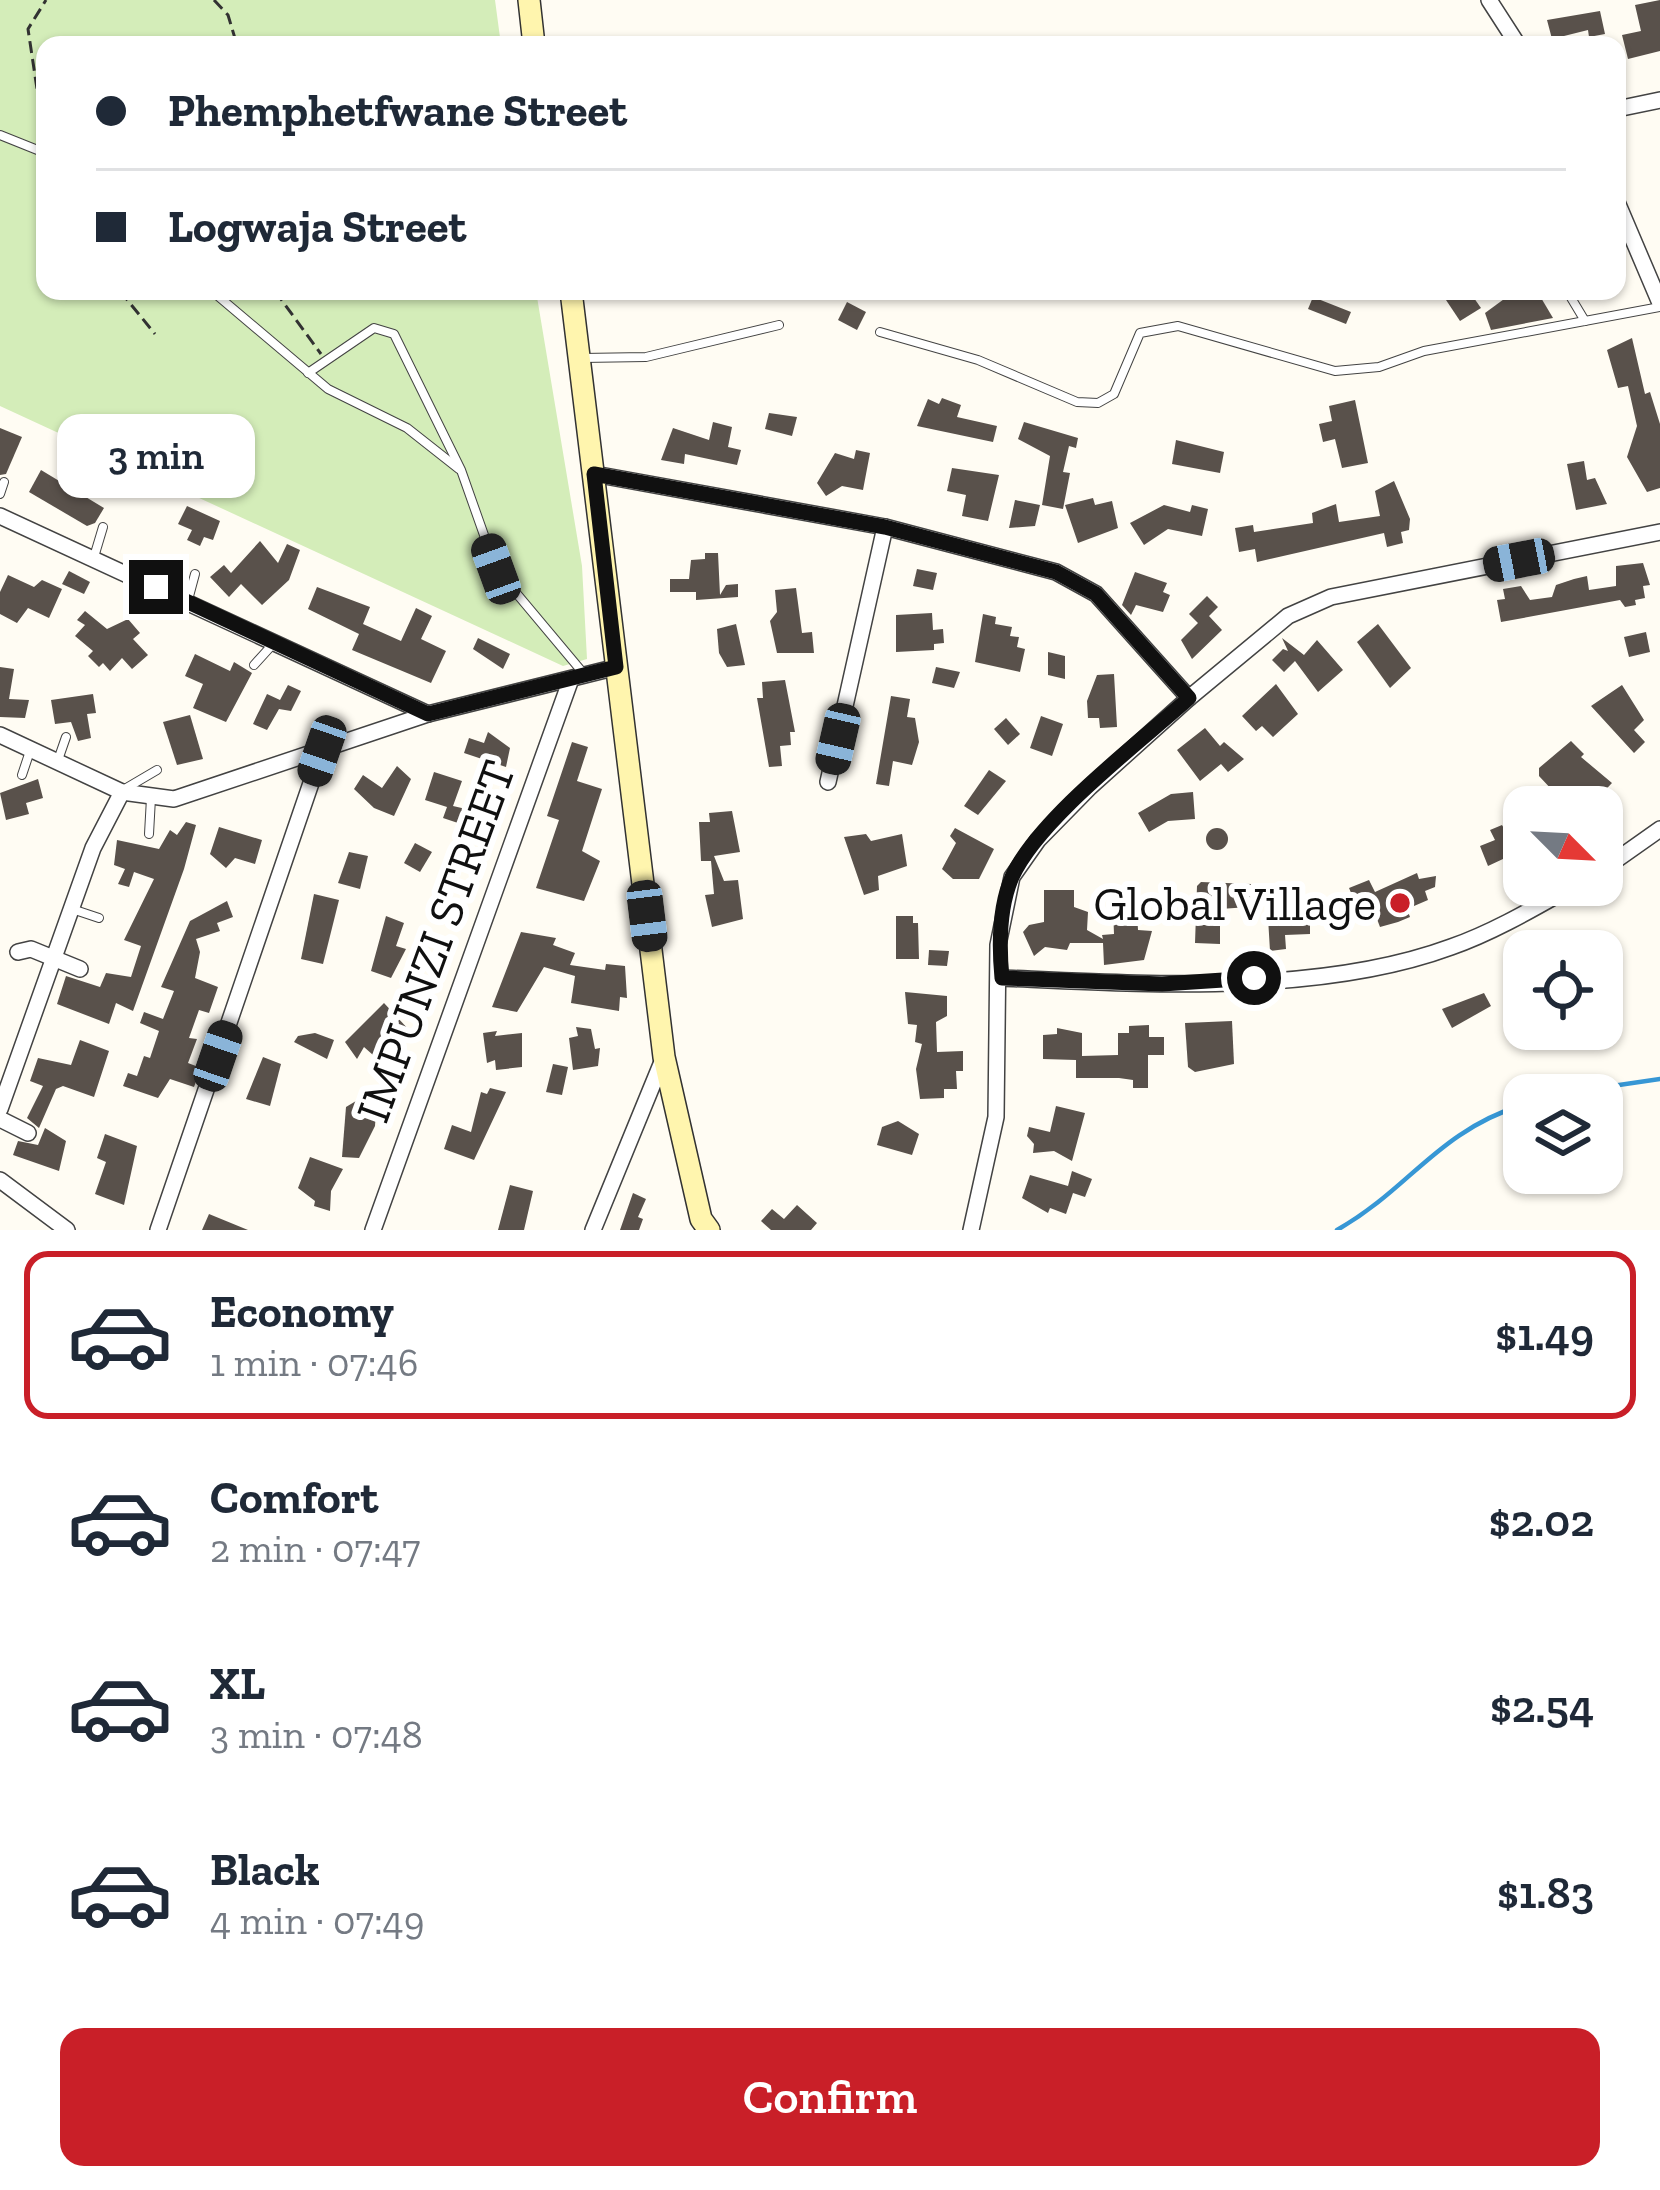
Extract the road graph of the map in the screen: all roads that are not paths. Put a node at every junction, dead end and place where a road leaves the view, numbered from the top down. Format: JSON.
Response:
{"nodes":[{"id":1,"x":529,"y":0,"type":"edge"},
{"id":2,"x":1489,"y":0,"type":"edge"},
{"id":3,"x":533,"y":36,"type":"edge"},
{"id":4,"x":1511,"y":36,"type":"edge"},
{"id":5,"x":1660,"y":100,"type":"edge"},
{"id":6,"x":1626,"y":107,"type":"edge"},
{"id":7,"x":0,"y":135,"type":"edge"},
{"id":8,"x":36,"y":149,"type":"edge"},
{"id":9,"x":1626,"y":224,"type":"edge"},
{"id":10,"x":223,"y":300,"type":"edge"},
{"id":11,"x":572,"y":300,"type":"edge"},
{"id":12,"x":1572,"y":300,"type":"edge"},
{"id":13,"x":1660,"y":305,"type":"edge"},
{"id":14,"x":1585,"y":321,"type":"junction"},
{"id":15,"x":779,"y":325,"type":"dead end"},
{"id":16,"x":880,"y":332,"type":"dead end"},
{"id":17,"x":580,"y":358,"type":"junction"},
{"id":18,"x":308,"y":373,"type":"junction"},
{"id":19,"x":460,"y":470,"type":"junction"},
{"id":20,"x":594,"y":474,"type":"junction"},
{"id":21,"x":4,"y":482,"type":"dead end"},
{"id":22,"x":0,"y":494,"type":"edge"},
{"id":23,"x":0,"y":516,"type":"edge"},
{"id":24,"x":103,"y":527,"type":"dead end"},
{"id":25,"x":885,"y":527,"type":"junction"},
{"id":26,"x":1660,"y":532,"type":"edge"},
{"id":27,"x":93,"y":558,"type":"junction"},
{"id":28,"x":195,"y":574,"type":"dead end"},
{"id":29,"x":187,"y":602,"type":"junction"},
{"id":30,"x":274,"y":642,"type":"junction"},
{"id":31,"x":254,"y":664,"type":"dead end"},
{"id":32,"x":616,"y":667,"type":"junction"},
{"id":33,"x":578,"y":677,"type":"junction"},
{"id":34,"x":1189,"y":698,"type":"junction"},
{"id":35,"x":428,"y":714,"type":"junction"},
{"id":36,"x":0,"y":735,"type":"edge"},
{"id":37,"x":66,"y":737,"type":"dead end"},
{"id":38,"x":31,"y":749,"type":"junction"},
{"id":39,"x":322,"y":751,"type":"junction"},
{"id":40,"x":57,"y":761,"type":"junction"},
{"id":41,"x":157,"y":770,"type":"dead end"},
{"id":42,"x":22,"y":775,"type":"dead end"},
{"id":43,"x":828,"y":782,"type":"dead end"},
{"id":44,"x":122,"y":792,"type":"junction"},
{"id":45,"x":152,"y":798,"type":"junction"},
{"id":46,"x":1660,"y":829,"type":"edge"},
{"id":47,"x":149,"y":834,"type":"dead end"},
{"id":48,"x":1623,"y":855,"type":"edge"},
{"id":49,"x":1533,"y":906,"type":"edge"},
{"id":50,"x":71,"y":908,"type":"junction"},
{"id":51,"x":99,"y":918,"type":"dead end"},
{"id":52,"x":18,"y":952,"type":"dead end"},
{"id":53,"x":54,"y":959,"type":"junction"},
{"id":54,"x":80,"y":969,"type":"dead end"},
{"id":55,"x":1002,"y":978,"type":"junction"},
{"id":56,"x":664,"y":1058,"type":"junction"},
{"id":57,"x":0,"y":1109,"type":"edge"},
{"id":58,"x":0,"y":1119,"type":"edge"},
{"id":59,"x":28,"y":1132,"type":"dead end"},
{"id":60,"x":0,"y":1180,"type":"edge"},
{"id":61,"x":67,"y":1230,"type":"edge"},
{"id":62,"x":158,"y":1230,"type":"edge"},
{"id":63,"x":373,"y":1230,"type":"edge"},
{"id":64,"x":593,"y":1230,"type":"edge"},
{"id":65,"x":709,"y":1230,"type":"edge"},
{"id":66,"x":971,"y":1230,"type":"edge"}],
"edges":[{"from":1,"to":3,"type":"street"},
{"from":2,"to":4,"type":"street"},
{"from":5,"to":6,"type":"street"},
{"from":7,"to":8,"type":"lane"},
{"from":9,"to":13,"type":"street"},
{"from":10,"to":18,"type":"lane"},
{"from":11,"to":17,"type":"street"},
{"from":12,"to":14,"type":"lane"},
{"from":13,"to":14,"type":"lane"},
{"from":14,"to":16,"type":"lane"},
{"from":15,"to":17,"type":"lane"},
{"from":17,"to":20,"type":"street"},
{"from":18,"to":19,"type":"lane"},
{"from":18,"to":19,"type":"lane"},
{"from":19,"to":33,"type":"lane"},
{"from":20,"to":25,"type":"street"},
{"from":20,"to":32,"type":"street"},
{"from":21,"to":22,"type":"lane"},
{"from":23,"to":27,"type":"street"},
{"from":24,"to":27,"type":"lane"},
{"from":25,"to":34,"type":"street"},
{"from":25,"to":43,"type":"street"},
{"from":26,"to":34,"type":"street"},
{"from":27,"to":29,"type":"street"},
{"from":28,"to":29,"type":"lane"},
{"from":29,"to":30,"type":"street"},
{"from":30,"to":31,"type":"lane"},
{"from":30,"to":35,"type":"street"},
{"from":32,"to":33,"type":"street"},
{"from":32,"to":56,"type":"street"},
{"from":33,"to":35,"type":"street"},
{"from":33,"to":63,"type":"street","name":"IMPUNZI STREET"},
{"from":34,"to":55,"type":"street"},
{"from":35,"to":39,"type":"street"},
{"from":36,"to":38,"type":"street"},
{"from":37,"to":40,"type":"lane"},
{"from":38,"to":40,"type":"street"},
{"from":38,"to":42,"type":"lane"},
{"from":39,"to":45,"type":"street"},
{"from":39,"to":62,"type":"street"},
{"from":40,"to":44,"type":"street"},
{"from":41,"to":44,"type":"lane"},
{"from":44,"to":45,"type":"street"},
{"from":44,"to":50,"type":"street"},
{"from":45,"to":47,"type":"lane"},
{"from":46,"to":48,"type":"street"},
{"from":49,"to":55,"type":"street"},
{"from":50,"to":51,"type":"lane"},
{"from":50,"to":53,"type":"street"},
{"from":52,"to":53,"type":"street"},
{"from":53,"to":54,"type":"street"},
{"from":53,"to":57,"type":"street"},
{"from":55,"to":66,"type":"street"},
{"from":56,"to":64,"type":"street"},
{"from":56,"to":65,"type":"street"},
{"from":58,"to":59,"type":"street"},
{"from":60,"to":61,"type":"street"}]}
